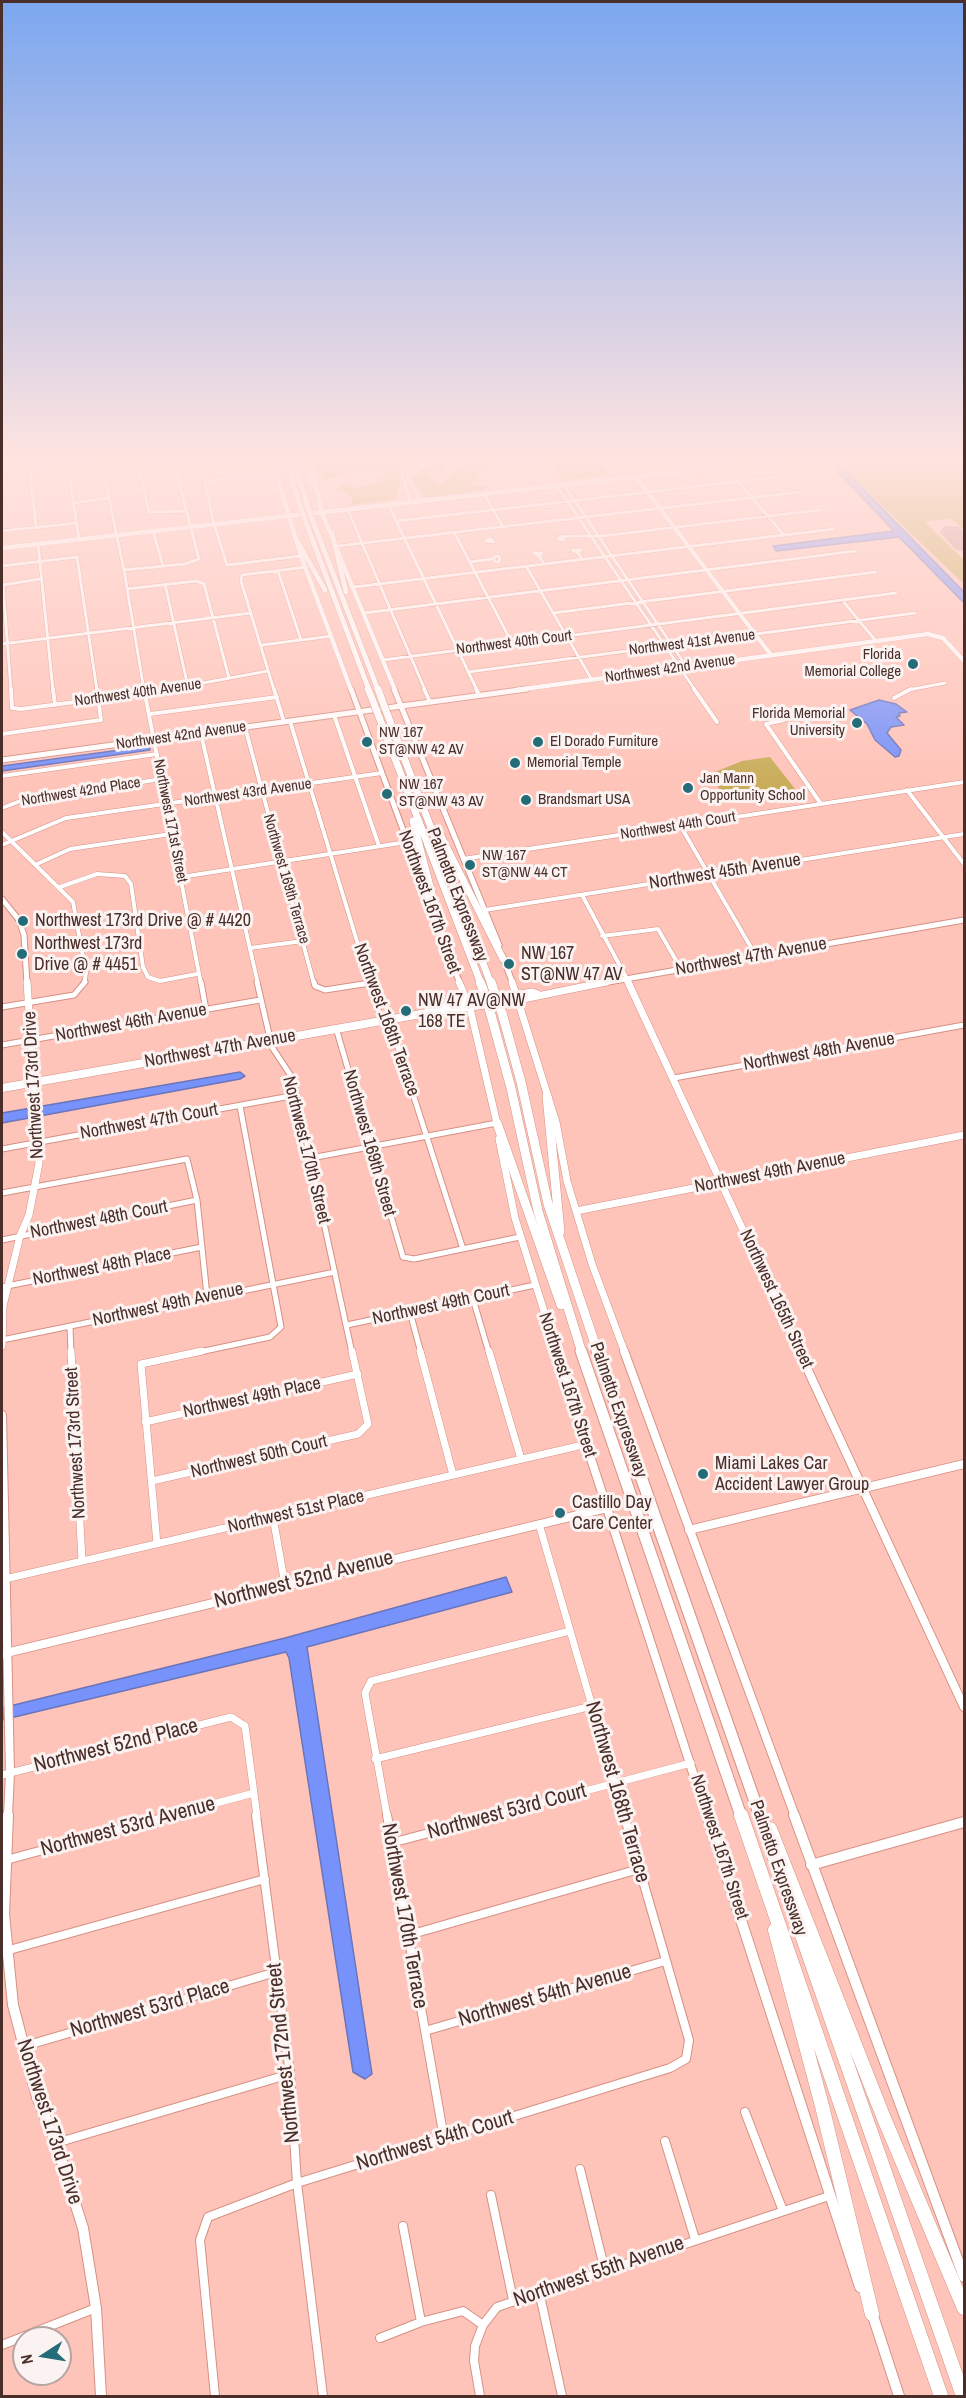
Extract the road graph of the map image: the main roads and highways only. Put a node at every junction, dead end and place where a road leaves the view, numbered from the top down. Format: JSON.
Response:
{"nodes":[{"id":1,"x":312,"y":568,"type":"edge"},
{"id":2,"x":324,"y":568,"type":"edge"},
{"id":3,"x":329,"y":568,"type":"edge"},
{"id":4,"x":339,"y":568,"type":"edge"},
{"id":5,"x":348,"y":613,"type":"junction"},
{"id":6,"x":344,"y":626,"type":"junction"},
{"id":7,"x":418,"y":794,"type":"junction"},
{"id":8,"x":411,"y":800,"type":"junction"},
{"id":9,"x":445,"y":944,"type":"road end"},
{"id":10,"x":502,"y":959,"type":"road end"},
{"id":11,"x":517,"y":997,"type":"road end"},
{"id":12,"x":2,"y":1088,"type":"edge"},
{"id":13,"x":547,"y":1096,"type":"road end"},
{"id":14,"x":497,"y":1123,"type":"road end"},
{"id":15,"x":561,"y":1246,"type":"junction"},
{"id":16,"x":573,"y":1328,"type":"junction"},
{"id":17,"x":749,"y":1785,"type":"junction"},
{"id":18,"x":771,"y":1904,"type":"junction"},
{"id":19,"x":964,"y":2307,"type":"edge"},
{"id":20,"x":872,"y":2314,"type":"road end"},
{"id":21,"x":941,"y":2397,"type":"edge"},
{"id":22,"x":963,"y":2397,"type":"edge"}],
"edges":[{"from":1,"to":6,"type":"highway"},
{"from":2,"to":6,"type":"highway","name":"Palmetto Expressway"},
{"from":3,"to":5,"type":"highway","name":"Palmetto Expressway"},
{"from":4,"to":5,"type":"highway"},
{"from":5,"to":7,"type":"highway","name":"Palmetto Expressway","bridge":true},
{"from":6,"to":8,"type":"highway","name":"Palmetto Expressway","bridge":true},
{"from":7,"to":10,"type":"highway"},
{"from":7,"to":15,"type":"highway","name":"Palmetto Expressway","bridge":true},
{"from":8,"to":9,"type":"highway"},
{"from":8,"to":16,"type":"highway","name":"Palmetto Expressway","bridge":true},
{"from":11,"to":12,"type":"main road","name":"Northwest 47th Avenue"},
{"from":13,"to":15,"type":"highway"},
{"from":14,"to":16,"type":"highway"},
{"from":15,"to":17,"type":"highway","name":"Palmetto Expressway"},
{"from":16,"to":18,"type":"highway","name":"Palmetto Expressway"},
{"from":17,"to":19,"type":"highway"},
{"from":17,"to":22,"type":"highway","name":"Palmetto Expressway"},
{"from":18,"to":20,"type":"highway"},
{"from":18,"to":21,"type":"highway","name":"Palmetto Expressway"}]}
